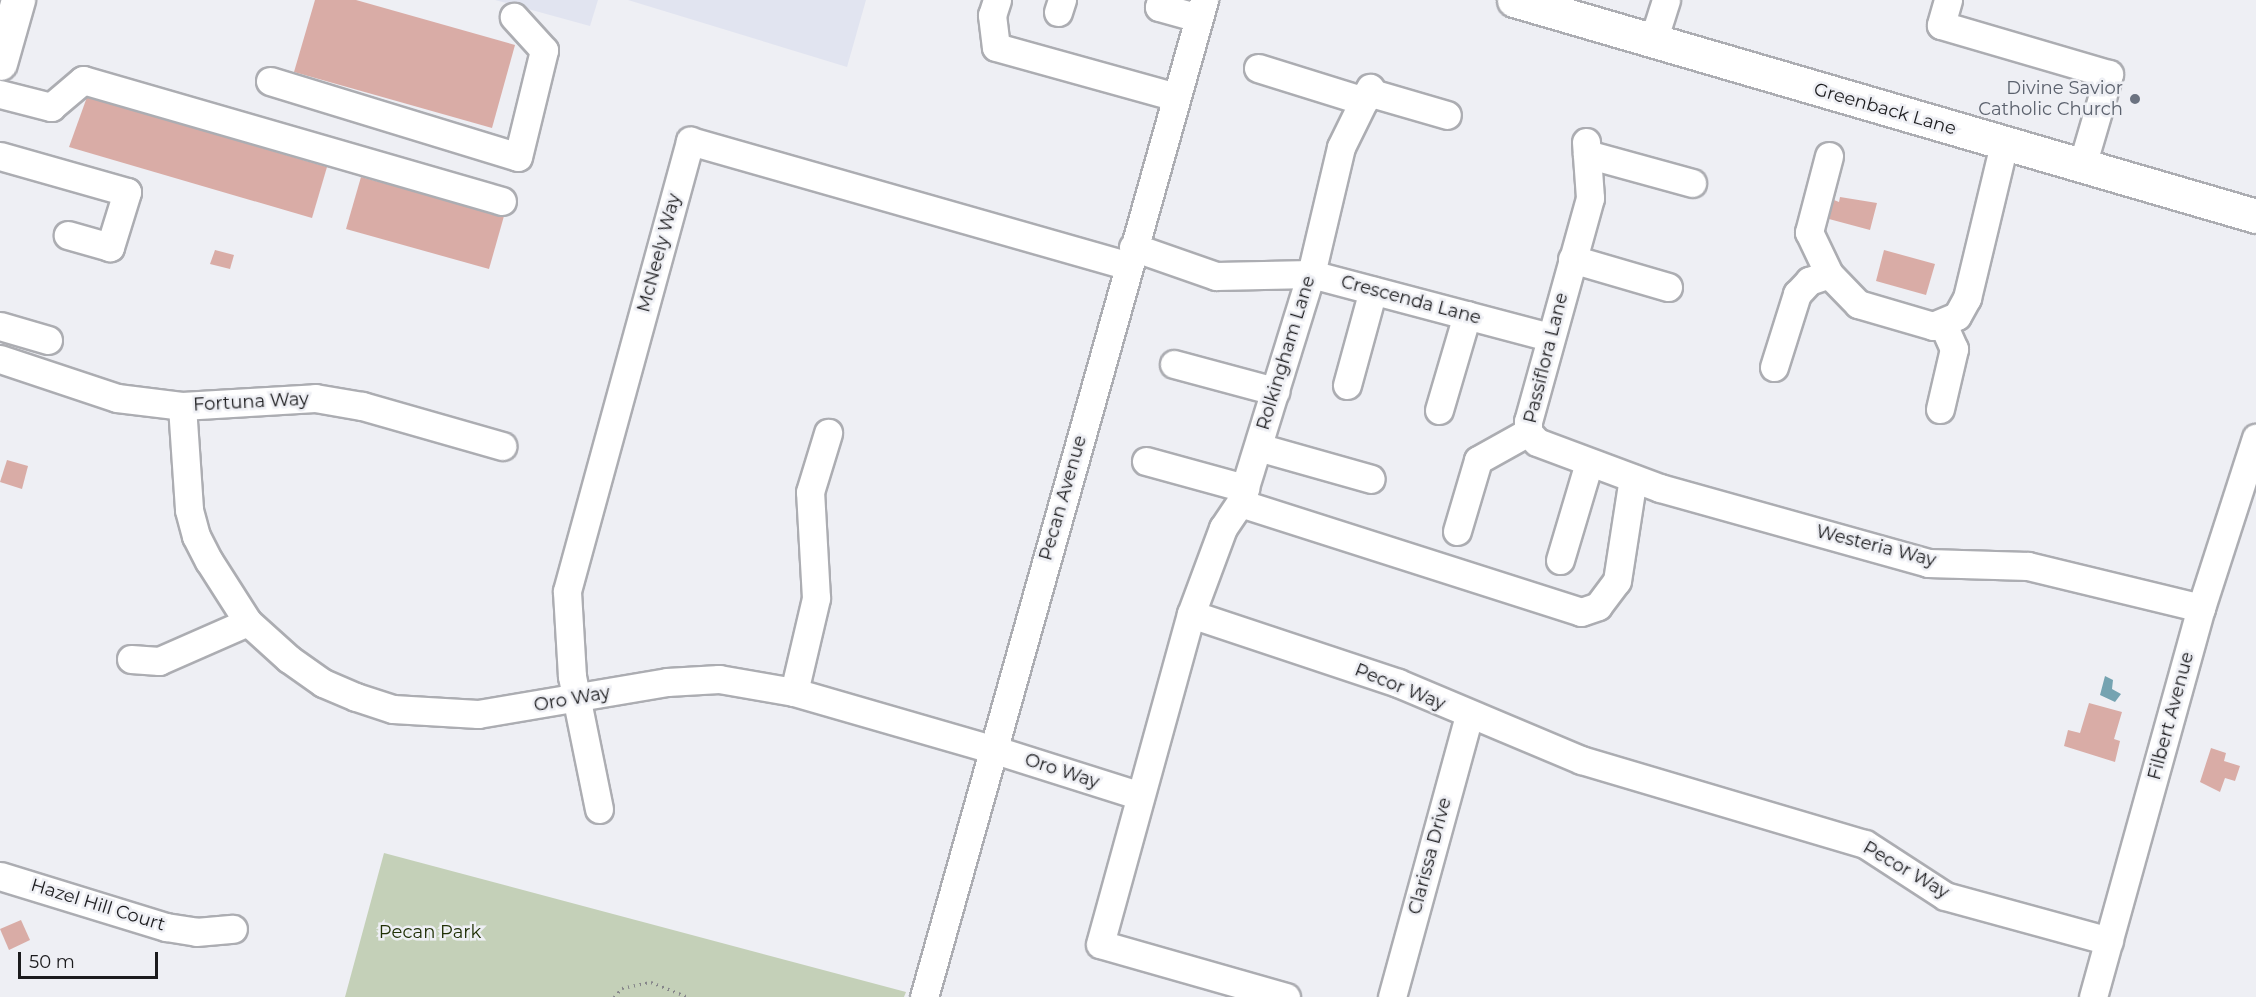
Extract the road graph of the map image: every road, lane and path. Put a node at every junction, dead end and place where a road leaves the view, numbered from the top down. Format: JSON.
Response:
{"nodes":[{"id":1,"x":18,"y":0,"type":"edge"},
{"id":2,"x":997,"y":0,"type":"edge"},
{"id":3,"x":1161,"y":0,"type":"edge"},
{"id":4,"x":1514,"y":0,"type":"edge"},
{"id":5,"x":1666,"y":0,"type":"edge"},
{"id":6,"x":1948,"y":0,"type":"edge"},
{"id":7,"x":1201,"y":9,"type":"edge"},
{"id":8,"x":514,"y":16,"type":"dead end"},
{"id":9,"x":1653,"y":41,"type":"junction"},
{"id":10,"x":3,"y":42,"type":"edge"},
{"id":11,"x":1258,"y":68,"type":"dead end"},
{"id":12,"x":270,"y":81,"type":"dead end"},
{"id":13,"x":0,"y":94,"type":"edge"},
{"id":14,"x":1367,"y":94,"type":"junction"},
{"id":15,"x":1176,"y":98,"type":"junction"},
{"id":16,"x":1447,"y":115,"type":"dead end"},
{"id":17,"x":2004,"y":144,"type":"junction"},
{"id":18,"x":0,"y":156,"type":"edge"},
{"id":19,"x":1829,"y":156,"type":"dead end"},
{"id":20,"x":2082,"y":166,"type":"junction"},
{"id":21,"x":1692,"y":183,"type":"dead end"},
{"id":22,"x":502,"y":201,"type":"dead end"},
{"id":23,"x":2256,"y":216,"type":"edge"},
{"id":24,"x":68,"y":235,"type":"dead end"},
{"id":25,"x":1131,"y":256,"type":"junction"},
{"id":26,"x":1572,"y":260,"type":"junction"},
{"id":27,"x":1311,"y":274,"type":"junction"},
{"id":28,"x":1829,"y":274,"type":"junction"},
{"id":29,"x":1668,"y":287,"type":"dead end"},
{"id":30,"x":1373,"y":290,"type":"junction"},
{"id":31,"x":1467,"y":315,"type":"junction"},
{"id":32,"x":1942,"y":324,"type":"junction"},
{"id":33,"x":0,"y":326,"type":"edge"},
{"id":34,"x":1549,"y":337,"type":"junction"},
{"id":35,"x":48,"y":340,"type":"dead end"},
{"id":36,"x":0,"y":358,"type":"edge"},
{"id":37,"x":1174,"y":364,"type":"dead end"},
{"id":38,"x":1774,"y":367,"type":"dead end"},
{"id":39,"x":1347,"y":385,"type":"dead end"},
{"id":40,"x":1275,"y":391,"type":"junction"},
{"id":41,"x":182,"y":406,"type":"junction"},
{"id":42,"x":1940,"y":409,"type":"dead end"},
{"id":43,"x":1439,"y":410,"type":"dead end"},
{"id":44,"x":1528,"y":432,"type":"junction"},
{"id":45,"x":828,"y":433,"type":"dead end"},
{"id":46,"x":2256,"y":438,"type":"edge"},
{"id":47,"x":502,"y":446,"type":"dead end"},
{"id":48,"x":1258,"y":447,"type":"junction"},
{"id":49,"x":1146,"y":461,"type":"dead end"},
{"id":50,"x":1589,"y":463,"type":"junction"},
{"id":51,"x":1634,"y":478,"type":"junction"},
{"id":52,"x":1371,"y":479,"type":"dead end"},
{"id":53,"x":1660,"y":488,"type":"joint"},
{"id":54,"x":1242,"y":496,"type":"junction"},
{"id":55,"x":1457,"y":531,"type":"dead end"},
{"id":56,"x":1560,"y":560,"type":"dead end"},
{"id":57,"x":2201,"y":608,"type":"junction"},
{"id":58,"x":1191,"y":614,"type":"junction"},
{"id":59,"x":249,"y":622,"type":"junction"},
{"id":60,"x":131,"y":659,"type":"dead end"},
{"id":61,"x":794,"y":692,"type":"junction"},
{"id":62,"x":578,"y":698,"type":"junction"},
{"id":63,"x":1469,"y":716,"type":"junction"},
{"id":64,"x":992,"y":748,"type":"junction"},
{"id":65,"x":1138,"y":795,"type":"junction"},
{"id":66,"x":599,"y":809,"type":"dead end"},
{"id":67,"x":0,"y":876,"type":"edge"},
{"id":68,"x":233,"y":929,"type":"dead end"},
{"id":69,"x":2109,"y":941,"type":"junction"},
{"id":70,"x":614,"y":997,"type":"edge"},
{"id":71,"x":688,"y":997,"type":"edge"},
{"id":72,"x":924,"y":997,"type":"edge"},
{"id":73,"x":1286,"y":997,"type":"edge"},
{"id":74,"x":1392,"y":997,"type":"edge"},
{"id":75,"x":2093,"y":997,"type":"edge"}],
"edges":[{"from":1,"to":10,"type":"main road"},
{"from":2,"to":15,"type":"street"},
{"from":3,"to":7,"type":"street"},
{"from":4,"to":9,"type":"main road","name":"Greenback Lane"},
{"from":5,"to":9,"type":"street"},
{"from":6,"to":20,"type":"street"},
{"from":7,"to":15,"type":"street","name":"Pecan Avenue"},
{"from":8,"to":12,"type":"street"},
{"from":9,"to":17,"type":"main road","name":"Greenback Lane"},
{"from":11,"to":14,"type":"street"},
{"from":13,"to":22,"type":"street"},
{"from":14,"to":16,"type":"street"},
{"from":14,"to":27,"type":"street","name":"Rolkingham Lane"},
{"from":15,"to":25,"type":"street","name":"Pecan Avenue"},
{"from":17,"to":20,"type":"main road","name":"Greenback Lane"},
{"from":17,"to":32,"type":"street"},
{"from":18,"to":24,"type":"street"},
{"from":19,"to":28,"type":"street"},
{"from":20,"to":23,"type":"main road","name":"Greenback Lane"},
{"from":21,"to":26,"type":"street","name":"Passiflora Lane"},
{"from":25,"to":27,"type":"street","name":"Crescenda Lane"},
{"from":25,"to":62,"type":"street","name":"McNeely Way"},
{"from":25,"to":64,"type":"street","name":"Pecan Avenue"},
{"from":26,"to":29,"type":"street"},
{"from":26,"to":34,"type":"street","name":"Passiflora Lane"},
{"from":27,"to":30,"type":"street","name":"Crescenda Lane"},
{"from":27,"to":40,"type":"street","name":"Rolkingham Lane"},
{"from":28,"to":32,"type":"street"},
{"from":28,"to":38,"type":"street"},
{"from":30,"to":31,"type":"street","name":"Crescenda Lane"},
{"from":30,"to":39,"type":"street"},
{"from":31,"to":34,"type":"street","name":"Crescenda Lane"},
{"from":31,"to":43,"type":"street"},
{"from":32,"to":42,"type":"street"},
{"from":33,"to":35,"type":"street"},
{"from":34,"to":44,"type":"street","name":"Passiflora Lane"},
{"from":36,"to":41,"type":"street","name":"Fortuna Way"},
{"from":37,"to":40,"type":"street"},
{"from":40,"to":48,"type":"street","name":"Rolkingham Lane"},
{"from":41,"to":47,"type":"street","name":"Fortuna Way"},
{"from":41,"to":59,"type":"street","name":"Oro Way"},
{"from":44,"to":50,"type":"street","name":"Passiflora Lane"},
{"from":44,"to":55,"type":"street"},
{"from":45,"to":61,"type":"street"},
{"from":46,"to":57,"type":"street","name":"Filbert Avenue"},
{"from":48,"to":52,"type":"street"},
{"from":48,"to":54,"type":"street","name":"Rolkingham Lane"},
{"from":49,"to":54,"type":"street"},
{"from":50,"to":51,"type":"street","name":"Passiflora Lane"},
{"from":50,"to":56,"type":"street"},
{"from":51,"to":53,"type":"street","name":"Passiflora Lane"},
{"from":51,"to":54,"type":"street"},
{"from":53,"to":57,"type":"street","name":"Westeria Way"},
{"from":54,"to":58,"type":"street","name":"Rolkingham Lane"},
{"from":57,"to":69,"type":"street","name":"Filbert Avenue"},
{"from":58,"to":63,"type":"street","name":"Pecor Way"},
{"from":58,"to":65,"type":"street"},
{"from":59,"to":60,"type":"street"},
{"from":59,"to":62,"type":"street","name":"Oro Way"},
{"from":61,"to":62,"type":"street","name":"Oro Way"},
{"from":61,"to":64,"type":"street","name":"Oro Way"},
{"from":62,"to":66,"type":"street","name":"McNeely Way"},
{"from":63,"to":69,"type":"street","name":"Pecor Way"},
{"from":63,"to":74,"type":"street","name":"Clarissa Drive"},
{"from":64,"to":65,"type":"street","name":"Oro Way"},
{"from":64,"to":72,"type":"street","name":"Pecan Avenue"},
{"from":65,"to":73,"type":"street"},
{"from":67,"to":68,"type":"street","name":"Hazel Hill Court"},
{"from":69,"to":75,"type":"street","name":"Filbert Avenue"},
{"from":70,"to":71,"type":"path"}]}
